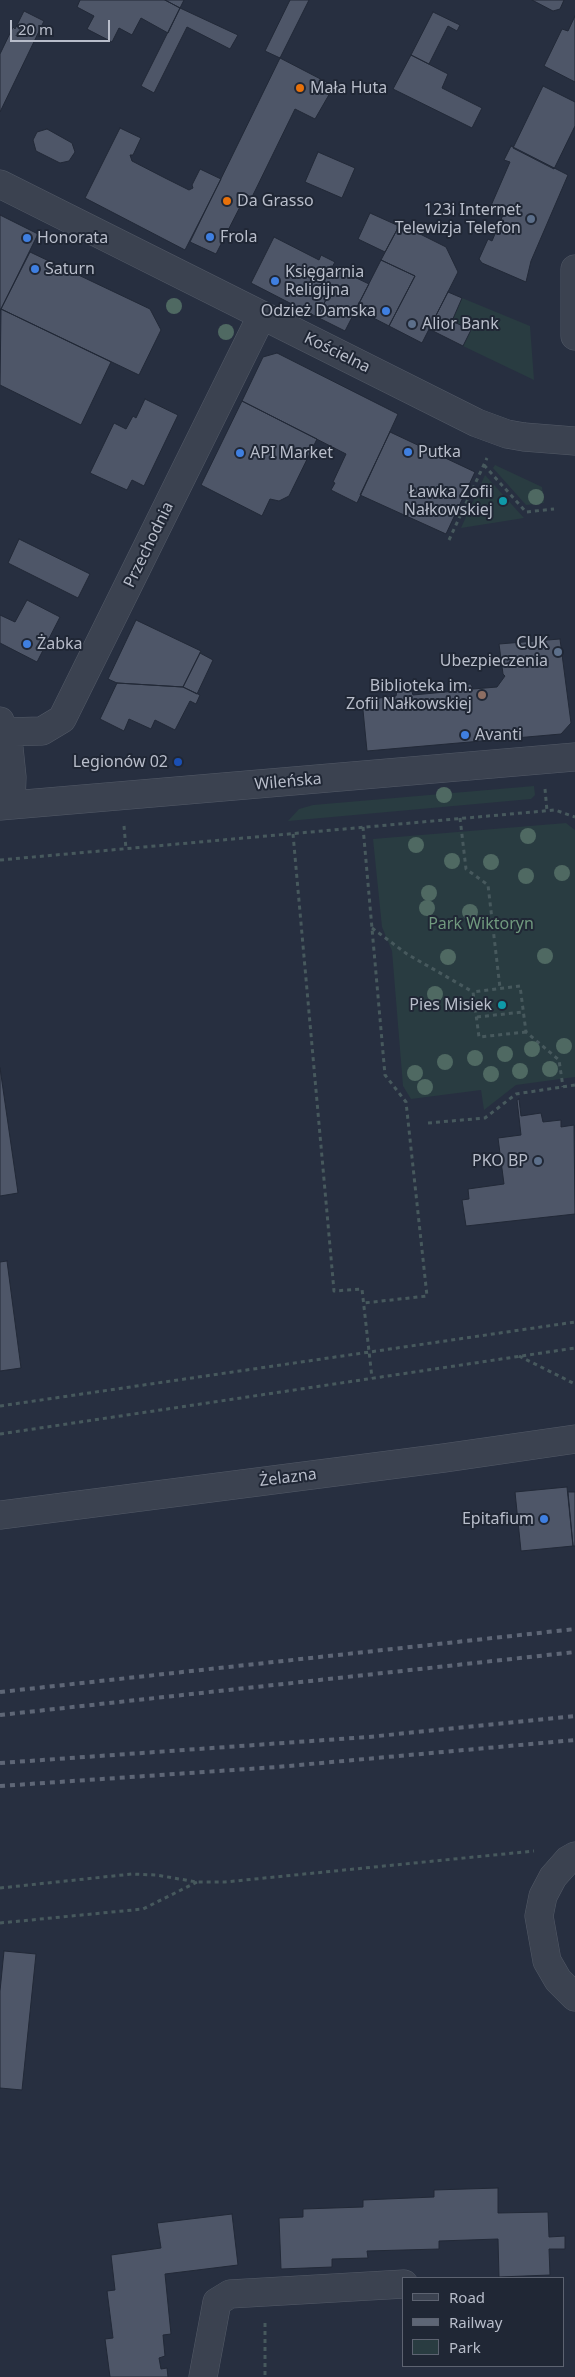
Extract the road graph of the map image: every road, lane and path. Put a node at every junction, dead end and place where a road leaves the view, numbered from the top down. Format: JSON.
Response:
{"nodes":[{"id":1,"x":0,"y":184,"type":"edge"},
{"id":2,"x":575,"y":269,"type":"edge"},
{"id":3,"x":262,"y":315,"type":"junction"},
{"id":4,"x":575,"y":336,"type":"edge"},
{"id":5,"x":575,"y":441,"type":"edge"},
{"id":6,"x":489,"y":453,"type":"dead end"},
{"id":7,"x":484,"y":465,"type":"junction"},
{"id":8,"x":554,"y":509,"type":"dead end"},
{"id":9,"x":449,"y":540,"type":"dead end"},
{"id":10,"x":3,"y":727,"type":"edge"},
{"id":11,"x":575,"y":757,"type":"edge"},
{"id":12,"x":544,"y":785,"type":"dead end"},
{"id":13,"x":5,"y":805,"type":"edge"},
{"id":14,"x":547,"y":811,"type":"junction"},
{"id":15,"x":575,"y":817,"type":"edge"},
{"id":16,"x":124,"y":818,"type":"dead end"},
{"id":17,"x":460,"y":818,"type":"junction"},
{"id":18,"x":363,"y":827,"type":"junction"},
{"id":19,"x":292,"y":834,"type":"junction"},
{"id":20,"x":126,"y":849,"type":"junction"},
{"id":21,"x":0,"y":860,"type":"edge"},
{"id":22,"x":372,"y":928,"type":"junction"},
{"id":23,"x":500,"y":988,"type":"junction"},
{"id":24,"x":473,"y":992,"type":"junction"},
{"id":25,"x":523,"y":1012,"type":"junction"},
{"id":26,"x":477,"y":1017,"type":"junction"},
{"id":27,"x":526,"y":1032,"type":"junction"},
{"id":28,"x":575,"y":1085,"type":"edge"},
{"id":29,"x":563,"y":1087,"type":"junction"},
{"id":30,"x":428,"y":1123,"type":"dead end"},
{"id":31,"x":364,"y":1303,"type":"junction"},
{"id":32,"x":575,"y":1322,"type":"edge"},
{"id":33,"x":575,"y":1348,"type":"edge"},
{"id":34,"x":368,"y":1351,"type":"junction"},
{"id":35,"x":518,"y":1356,"type":"junction"},
{"id":36,"x":372,"y":1378,"type":"junction"},
{"id":37,"x":575,"y":1384,"type":"edge"},
{"id":38,"x":0,"y":1406,"type":"edge"},
{"id":39,"x":0,"y":1434,"type":"edge"},
{"id":40,"x":575,"y":1439,"type":"edge"},
{"id":41,"x":0,"y":1515,"type":"edge"},
{"id":42,"x":536,"y":1850,"type":"dead end"},
{"id":43,"x":575,"y":1856,"type":"edge"},
{"id":44,"x":198,"y":1882,"type":"junction"},
{"id":45,"x":0,"y":1888,"type":"edge"},
{"id":46,"x":0,"y":1923,"type":"edge"},
{"id":47,"x":575,"y":1997,"type":"edge"},
{"id":48,"x":402,"y":2284,"type":"edge"},
{"id":49,"x":265,"y":2292,"type":"junction"},
{"id":50,"x":203,"y":2377,"type":"edge"},
{"id":51,"x":265,"y":2377,"type":"edge"}],
"edges":[{"from":1,"to":3,"type":"street","name":"Kościelna"},
{"from":2,"to":4,"type":"street"},
{"from":3,"to":5,"type":"street","name":"Kościelna"},
{"from":3,"to":10,"type":"street","name":"Przechodnia"},
{"from":6,"to":7,"type":"path"},
{"from":7,"to":8,"type":"path"},
{"from":7,"to":9,"type":"path"},
{"from":10,"to":13,"type":"street"},
{"from":11,"to":13,"type":"street","name":"Wileńska"},
{"from":12,"to":14,"type":"path"},
{"from":14,"to":15,"type":"path"},
{"from":14,"to":17,"type":"path"},
{"from":16,"to":20,"type":"path"},
{"from":17,"to":18,"type":"path"},
{"from":17,"to":23,"type":"path"},
{"from":18,"to":19,"type":"path"},
{"from":18,"to":22,"type":"path"},
{"from":19,"to":20,"type":"path"},
{"from":19,"to":31,"type":"path"},
{"from":20,"to":21,"type":"path"},
{"from":22,"to":24,"type":"path"},
{"from":22,"to":31,"type":"path"},
{"from":23,"to":24,"type":"path"},
{"from":23,"to":25,"type":"path"},
{"from":24,"to":26,"type":"path"},
{"from":25,"to":26,"type":"path"},
{"from":25,"to":27,"type":"path"},
{"from":26,"to":27,"type":"path"},
{"from":27,"to":29,"type":"path"},
{"from":28,"to":29,"type":"path"},
{"from":29,"to":30,"type":"path"},
{"from":31,"to":34,"type":"path"},
{"from":32,"to":34,"type":"path"},
{"from":33,"to":35,"type":"path"},
{"from":34,"to":36,"type":"path"},
{"from":34,"to":38,"type":"path"},
{"from":35,"to":36,"type":"path"},
{"from":35,"to":37,"type":"path"},
{"from":36,"to":39,"type":"path"},
{"from":40,"to":41,"type":"street","name":"Żelazna"},
{"from":42,"to":44,"type":"path"},
{"from":43,"to":47,"type":"street"},
{"from":44,"to":45,"type":"path"},
{"from":44,"to":46,"type":"path"},
{"from":48,"to":49,"type":"street"},
{"from":49,"to":50,"type":"street"},
{"from":49,"to":51,"type":"path"}]}
